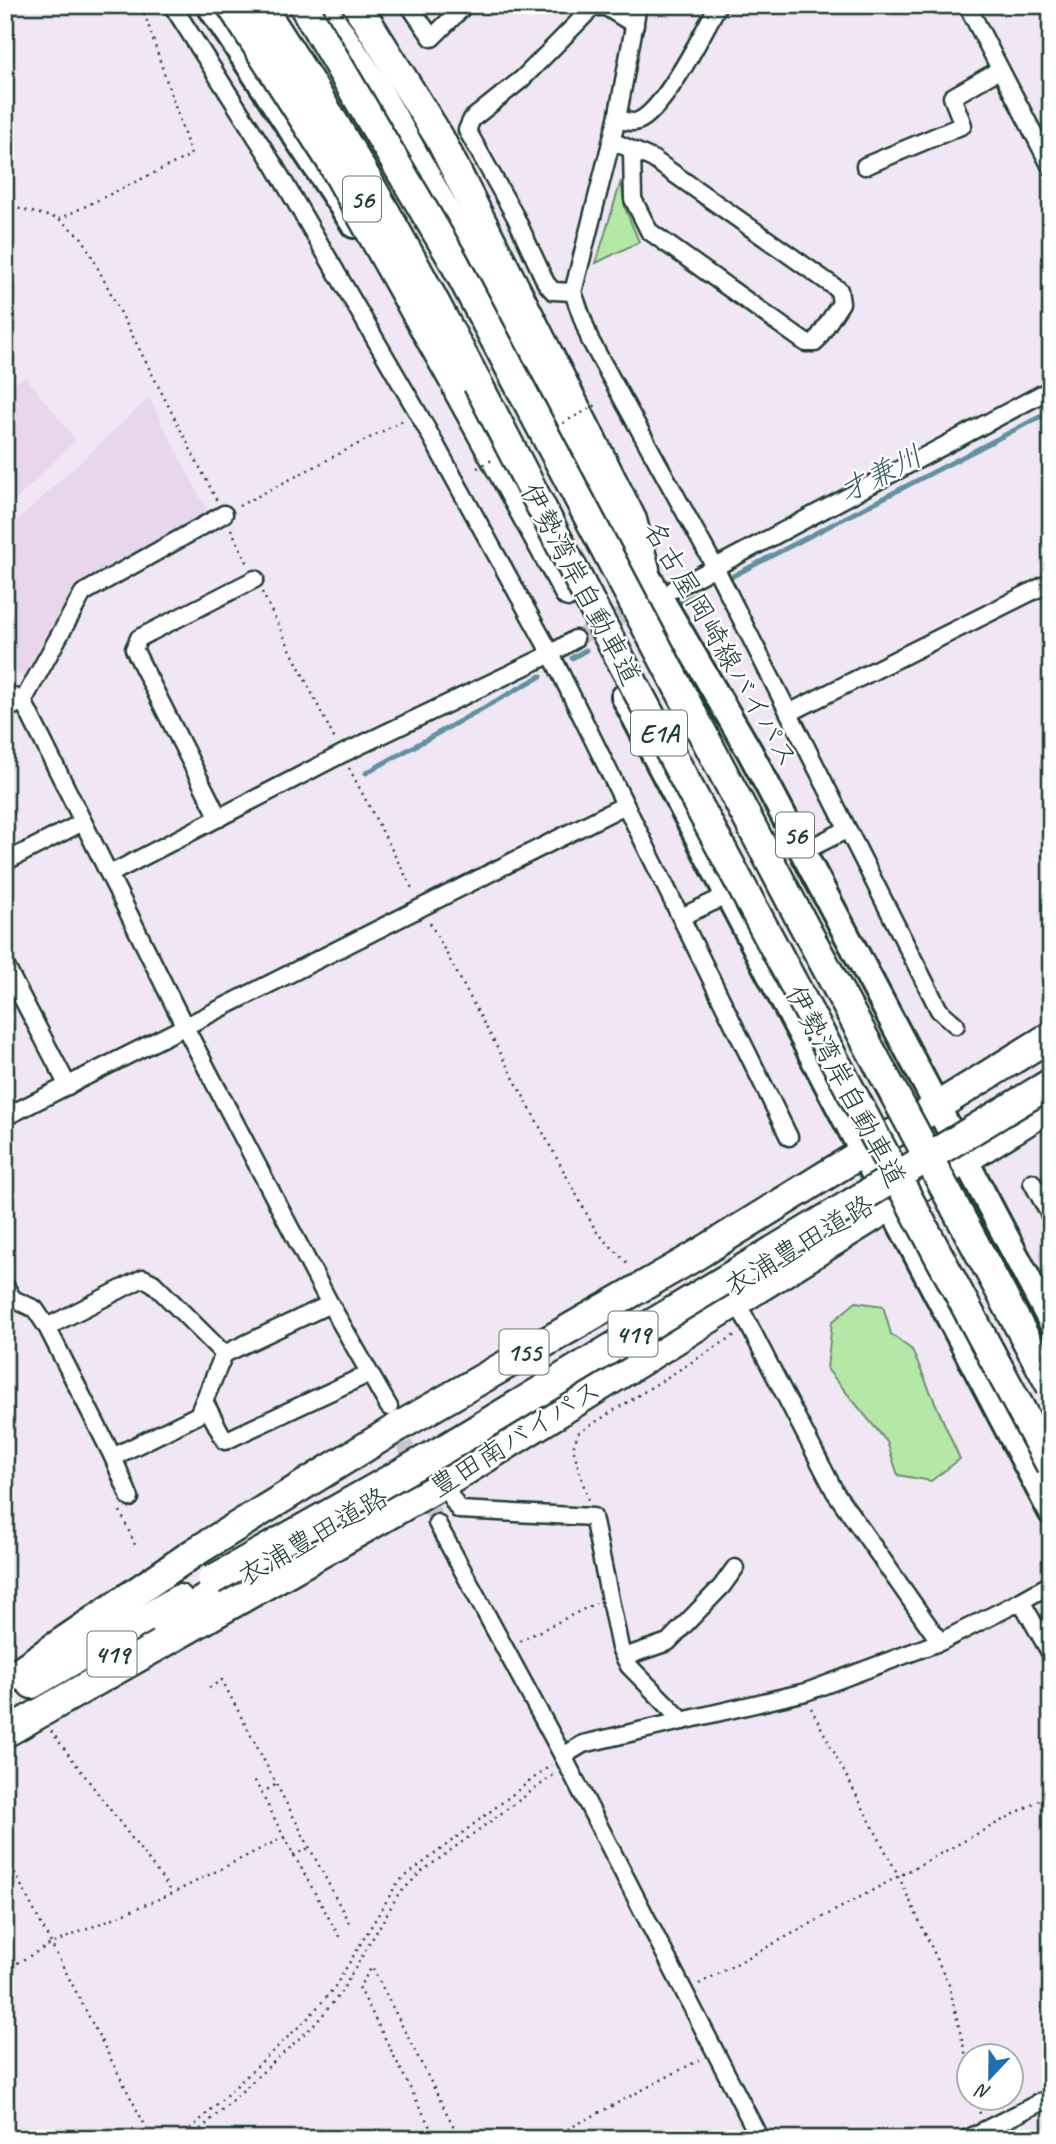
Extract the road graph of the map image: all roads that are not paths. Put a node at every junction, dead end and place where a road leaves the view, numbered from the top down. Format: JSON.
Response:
{"nodes":[{"id":1,"x":172,"y":5,"type":"edge"},
{"id":2,"x":209,"y":5,"type":"edge"},
{"id":3,"x":231,"y":5,"type":"edge"},
{"id":4,"x":241,"y":5,"type":"edge"},
{"id":5,"x":260,"y":5,"type":"edge"},
{"id":6,"x":303,"y":5,"type":"edge"},
{"id":7,"x":323,"y":5,"type":"edge"},
{"id":8,"x":342,"y":5,"type":"edge"},
{"id":9,"x":357,"y":5,"type":"edge"},
{"id":10,"x":409,"y":5,"type":"edge"},
{"id":11,"x":465,"y":5,"type":"edge"},
{"id":12,"x":638,"y":5,"type":"edge"},
{"id":13,"x":718,"y":5,"type":"edge"},
{"id":14,"x":967,"y":5,"type":"edge"},
{"id":15,"x":635,"y":25,"type":"junction"},
{"id":16,"x":999,"y":70,"type":"junction"},
{"id":17,"x":617,"y":119,"type":"junction"},
{"id":18,"x":611,"y":141,"type":"junction"},
{"id":19,"x":632,"y":149,"type":"junction"},
{"id":20,"x":865,"y":166,"type":"dead end"},
{"id":21,"x":1051,"y":167,"type":"edge"},
{"id":22,"x":573,"y":292,"type":"junction"},
{"id":23,"x":545,"y":367,"type":"junction"},
{"id":24,"x":1051,"y":389,"type":"edge"},
{"id":25,"x":466,"y":394,"type":"junction"},
{"id":26,"x":224,"y":514,"type":"road end"},
{"id":27,"x":714,"y":565,"type":"junction"},
{"id":28,"x":645,"y":569,"type":"joint"},
{"id":29,"x":255,"y":579,"type":"dead end"},
{"id":30,"x":1051,"y":582,"type":"edge"},
{"id":31,"x":674,"y":589,"type":"dead end"},
{"id":32,"x":579,"y":629,"type":"junction"},
{"id":33,"x":551,"y":654,"type":"junction"},
{"id":34,"x":5,"y":693,"type":"edge"},
{"id":35,"x":23,"y":701,"type":"junction"},
{"id":36,"x":5,"y":710,"type":"edge"},
{"id":37,"x":789,"y":713,"type":"junction"},
{"id":38,"x":625,"y":805,"type":"junction"},
{"id":39,"x":219,"y":818,"type":"junction"},
{"id":40,"x":83,"y":821,"type":"junction"},
{"id":41,"x":846,"y":830,"type":"junction"},
{"id":42,"x":804,"y":851,"type":"junction"},
{"id":43,"x":5,"y":862,"type":"edge"},
{"id":44,"x":110,"y":874,"type":"junction"},
{"id":45,"x":728,"y":895,"type":"junction"},
{"id":46,"x":681,"y":918,"type":"junction"},
{"id":47,"x":5,"y":965,"type":"edge"},
{"id":48,"x":956,"y":1025,"type":"dead end"},
{"id":49,"x":185,"y":1027,"type":"junction"},
{"id":50,"x":1051,"y":1036,"type":"edge"},
{"id":51,"x":1051,"y":1083,"type":"edge"},
{"id":52,"x":68,"y":1086,"type":"junction"},
{"id":53,"x":1051,"y":1093,"type":"edge"},
{"id":54,"x":937,"y":1106,"type":"junction"},
{"id":55,"x":1051,"y":1106,"type":"edge"},
{"id":56,"x":5,"y":1117,"type":"edge"},
{"id":57,"x":789,"y":1137,"type":"dead end"},
{"id":58,"x":863,"y":1152,"type":"junction"},
{"id":59,"x":965,"y":1159,"type":"junction"},
{"id":60,"x":1032,"y":1182,"type":"dead end"},
{"id":61,"x":890,"y":1205,"type":"junction"},
{"id":62,"x":1051,"y":1217,"type":"edge"},
{"id":63,"x":5,"y":1286,"type":"edge"},
{"id":64,"x":736,"y":1300,"type":"junction"},
{"id":65,"x":330,"y":1304,"type":"junction"},
{"id":66,"x":1051,"y":1322,"type":"edge"},
{"id":67,"x":47,"y":1327,"type":"junction"},
{"id":68,"x":224,"y":1354,"type":"junction"},
{"id":69,"x":368,"y":1374,"type":"junction"},
{"id":70,"x":1051,"y":1386,"type":"edge"},
{"id":71,"x":204,"y":1401,"type":"junction"},
{"id":72,"x":389,"y":1407,"type":"tunnel mouth"},
{"id":73,"x":113,"y":1457,"type":"junction"},
{"id":74,"x":1051,"y":1466,"type":"edge"},
{"id":75,"x":443,"y":1484,"type":"junction"},
{"id":76,"x":130,"y":1498,"type":"dead end"},
{"id":77,"x":1051,"y":1512,"type":"edge"},
{"id":78,"x":437,"y":1523,"type":"tunnel mouth"},
{"id":79,"x":735,"y":1568,"type":"dead end"},
{"id":80,"x":215,"y":1586,"type":"junction"},
{"id":81,"x":1045,"y":1588,"type":"edge"},
{"id":82,"x":1021,"y":1601,"type":"junction"},
{"id":83,"x":940,"y":1642,"type":"junction"},
{"id":84,"x":1051,"y":1654,"type":"edge"},
{"id":85,"x":624,"y":1657,"type":"junction"},
{"id":86,"x":5,"y":1681,"type":"edge"},
{"id":87,"x":5,"y":1700,"type":"edge"},
{"id":88,"x":5,"y":1716,"type":"edge"},
{"id":89,"x":683,"y":1721,"type":"junction"},
{"id":90,"x":5,"y":1733,"type":"edge"},
{"id":91,"x":565,"y":1761,"type":"junction"},
{"id":92,"x":1051,"y":2097,"type":"edge"},
{"id":93,"x":760,"y":2139,"type":"edge"},
{"id":94,"x":967,"y":2139,"type":"edge"}],
"edges":[{"from":1,"to":33,"type":"street"},
{"from":2,"to":25,"type":"main road"},
{"from":3,"to":25,"type":"highway","bridge":true},
{"from":4,"to":25,"type":"main road","number":"56"},
{"from":5,"to":74,"type":"highway","name":"伊勢湾岸自動車道","number":"E1A","bridge":true},
{"from":6,"to":70,"type":"highway","name":"伊勢湾岸自動車道","number":"E1A","bridge":true},
{"from":7,"to":23,"type":"main road","number":"56"},
{"from":8,"to":23,"type":"main road"},
{"from":9,"to":23,"type":"highway"},
{"from":10,"to":11,"type":"street"},
{"from":12,"to":15,"type":"street"},
{"from":13,"to":17,"type":"street"},
{"from":14,"to":16,"type":"street"},
{"from":15,"to":17,"type":"street"},
{"from":15,"to":22,"type":"street"},
{"from":16,"to":20,"type":"street"},
{"from":16,"to":21,"type":"street"},
{"from":17,"to":18,"type":"street"},
{"from":18,"to":19,"type":"street"},
{"from":18,"to":22,"type":"street"},
{"from":19,"to":19,"type":"street"},
{"from":22,"to":27,"type":"street"},
{"from":23,"to":28,"type":"highway"},
{"from":24,"to":27,"type":"street"},
{"from":25,"to":32,"type":"highway"},
{"from":26,"to":35,"type":"street"},
{"from":27,"to":31,"type":"street"},
{"from":27,"to":37,"type":"street"},
{"from":28,"to":42,"type":"main road","name":"名古屋岡崎線バイパス","number":"56"},
{"from":29,"to":39,"type":"street"},
{"from":30,"to":37,"type":"street"},
{"from":32,"to":33,"type":"street"},
{"from":32,"to":45,"type":"main road"},
{"from":33,"to":38,"type":"street"},
{"from":33,"to":39,"type":"street"},
{"from":34,"to":35,"type":"street"},
{"from":35,"to":36,"type":"street"},
{"from":35,"to":40,"type":"street"},
{"from":37,"to":41,"type":"street"},
{"from":38,"to":46,"type":"street"},
{"from":38,"to":49,"type":"street"},
{"from":39,"to":44,"type":"street"},
{"from":40,"to":43,"type":"street"},
{"from":40,"to":44,"type":"street"},
{"from":41,"to":42,"type":"street"},
{"from":41,"to":48,"type":"street"},
{"from":42,"to":54,"type":"main road","name":"名古屋岡崎線バイパス","number":"56"},
{"from":44,"to":49,"type":"street"},
{"from":45,"to":46,"type":"street"},
{"from":45,"to":58,"type":"main road"},
{"from":46,"to":57,"type":"street"},
{"from":47,"to":52,"type":"street"},
{"from":49,"to":52,"type":"street"},
{"from":49,"to":65,"type":"street"},
{"from":50,"to":54,"type":"highway","number":"155"},
{"from":51,"to":80,"type":"highway","name":"衣浦豊田道路","number":"419","bridge":true},
{"from":52,"to":56,"type":"street"},
{"from":53,"to":80,"type":"highway","name":"衣浦豊田道路","number":"419","bridge":true},
{"from":54,"to":58,"type":"highway","number":"155"},
{"from":54,"to":59,"type":"main road","name":"名古屋岡崎線バイパス","number":"56"},
{"from":55,"to":59,"type":"highway","name":"豊田南バイパス","number":"155"},
{"from":58,"to":61,"type":"main road"},
{"from":58,"to":86,"type":"highway","number":"155"},
{"from":59,"to":61,"type":"highway","name":"豊田南バイパス","number":"155"},
{"from":59,"to":66,"type":"main road","name":"名古屋岡崎線バイパス","number":"56"},
{"from":60,"to":62,"type":"street"},
{"from":61,"to":64,"type":"highway","name":"豊田南バイパス","number":"155"},
{"from":61,"to":77,"type":"main road"},
{"from":63,"to":67,"type":"street"},
{"from":64,"to":75,"type":"highway","name":"豊田南バイパス","number":"155"},
{"from":64,"to":83,"type":"street"},
{"from":65,"to":68,"type":"street"},
{"from":65,"to":69,"type":"street"},
{"from":67,"to":68,"type":"street"},
{"from":67,"to":73,"type":"street"},
{"from":68,"to":71,"type":"street"},
{"from":69,"to":71,"type":"street"},
{"from":69,"to":72,"type":"street"},
{"from":71,"to":73,"type":"street"},
{"from":73,"to":76,"type":"street"},
{"from":75,"to":85,"type":"street"},
{"from":75,"to":90,"type":"highway","name":"豊田南バイパス","number":"155"},
{"from":78,"to":91,"type":"street"},
{"from":79,"to":85,"type":"street"},
{"from":80,"to":87,"type":"highway","name":"衣浦豊田道路","number":"419"},
{"from":80,"to":88,"type":"highway","name":"衣浦豊田道路","number":"419"},
{"from":81,"to":82,"type":"street"},
{"from":82,"to":83,"type":"street"},
{"from":82,"to":84,"type":"street"},
{"from":83,"to":89,"type":"street"},
{"from":85,"to":89,"type":"street"},
{"from":89,"to":91,"type":"street"},
{"from":91,"to":93,"type":"street"},
{"from":92,"to":94,"type":"street"}]}
